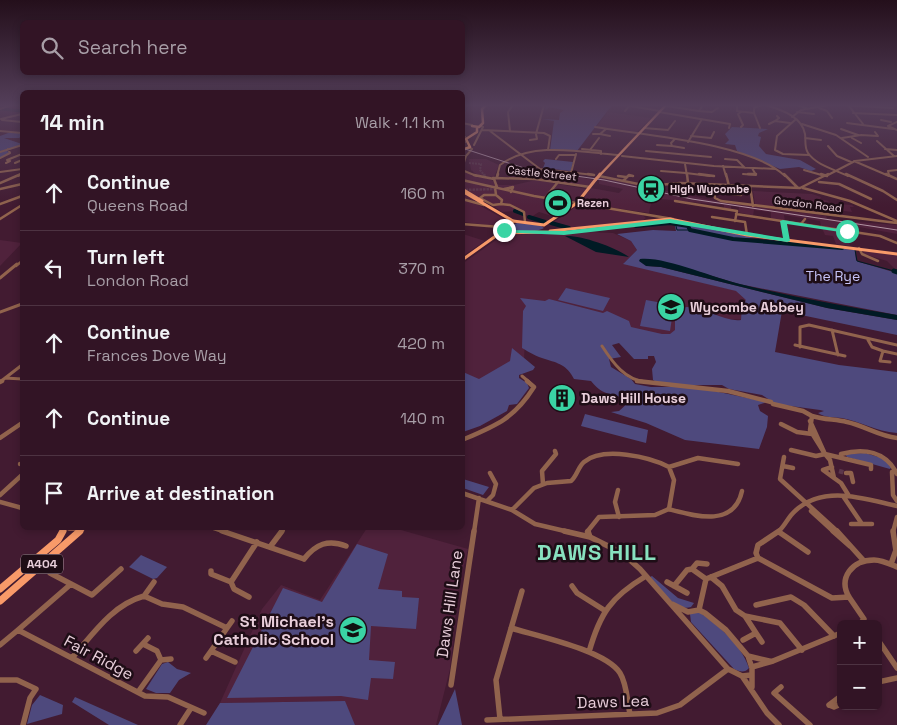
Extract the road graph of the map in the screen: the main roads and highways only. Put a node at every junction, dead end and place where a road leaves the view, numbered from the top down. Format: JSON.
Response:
{"nodes":[{"id":1,"x":634,"y":139,"type":"edge"},
{"id":2,"x":465,"y":192,"type":"edge"},
{"id":3,"x":465,"y":192,"type":"edge"},
{"id":4,"x":481,"y":201,"type":"junction"},
{"id":5,"x":512,"y":221,"type":"junction"},
{"id":6,"x":544,"y":225,"type":"junction"},
{"id":7,"x":548,"y":231,"type":"junction"},
{"id":8,"x":503,"y":232,"type":"junction"},
{"id":9,"x":897,"y":254,"type":"edge"},
{"id":10,"x":465,"y":259,"type":"edge"},
{"id":11,"x":63,"y":530,"type":"edge"},
{"id":12,"x":80,"y":530,"type":"edge"},
{"id":13,"x":0,"y":589,"type":"edge"},
{"id":14,"x":0,"y":600,"type":"edge"}],
"edges":[{"from":1,"to":6,"type":"main road"},
{"from":2,"to":4,"type":"main road","bridge":true},
{"from":3,"to":4,"type":"main road","bridge":true},
{"from":4,"to":5,"type":"main road"},
{"from":4,"to":5,"type":"main road"},
{"from":5,"to":6,"type":"main road"},
{"from":5,"to":6,"type":"main road"},
{"from":5,"to":8,"type":"main road"},
{"from":6,"to":7,"type":"main road"},
{"from":7,"to":8,"type":"main road"},
{"from":7,"to":9,"type":"main road"},
{"from":8,"to":10,"type":"main road"},
{"from":11,"to":13,"type":"main road","number":"A404"},
{"from":12,"to":14,"type":"main road","number":"A404"}]}
